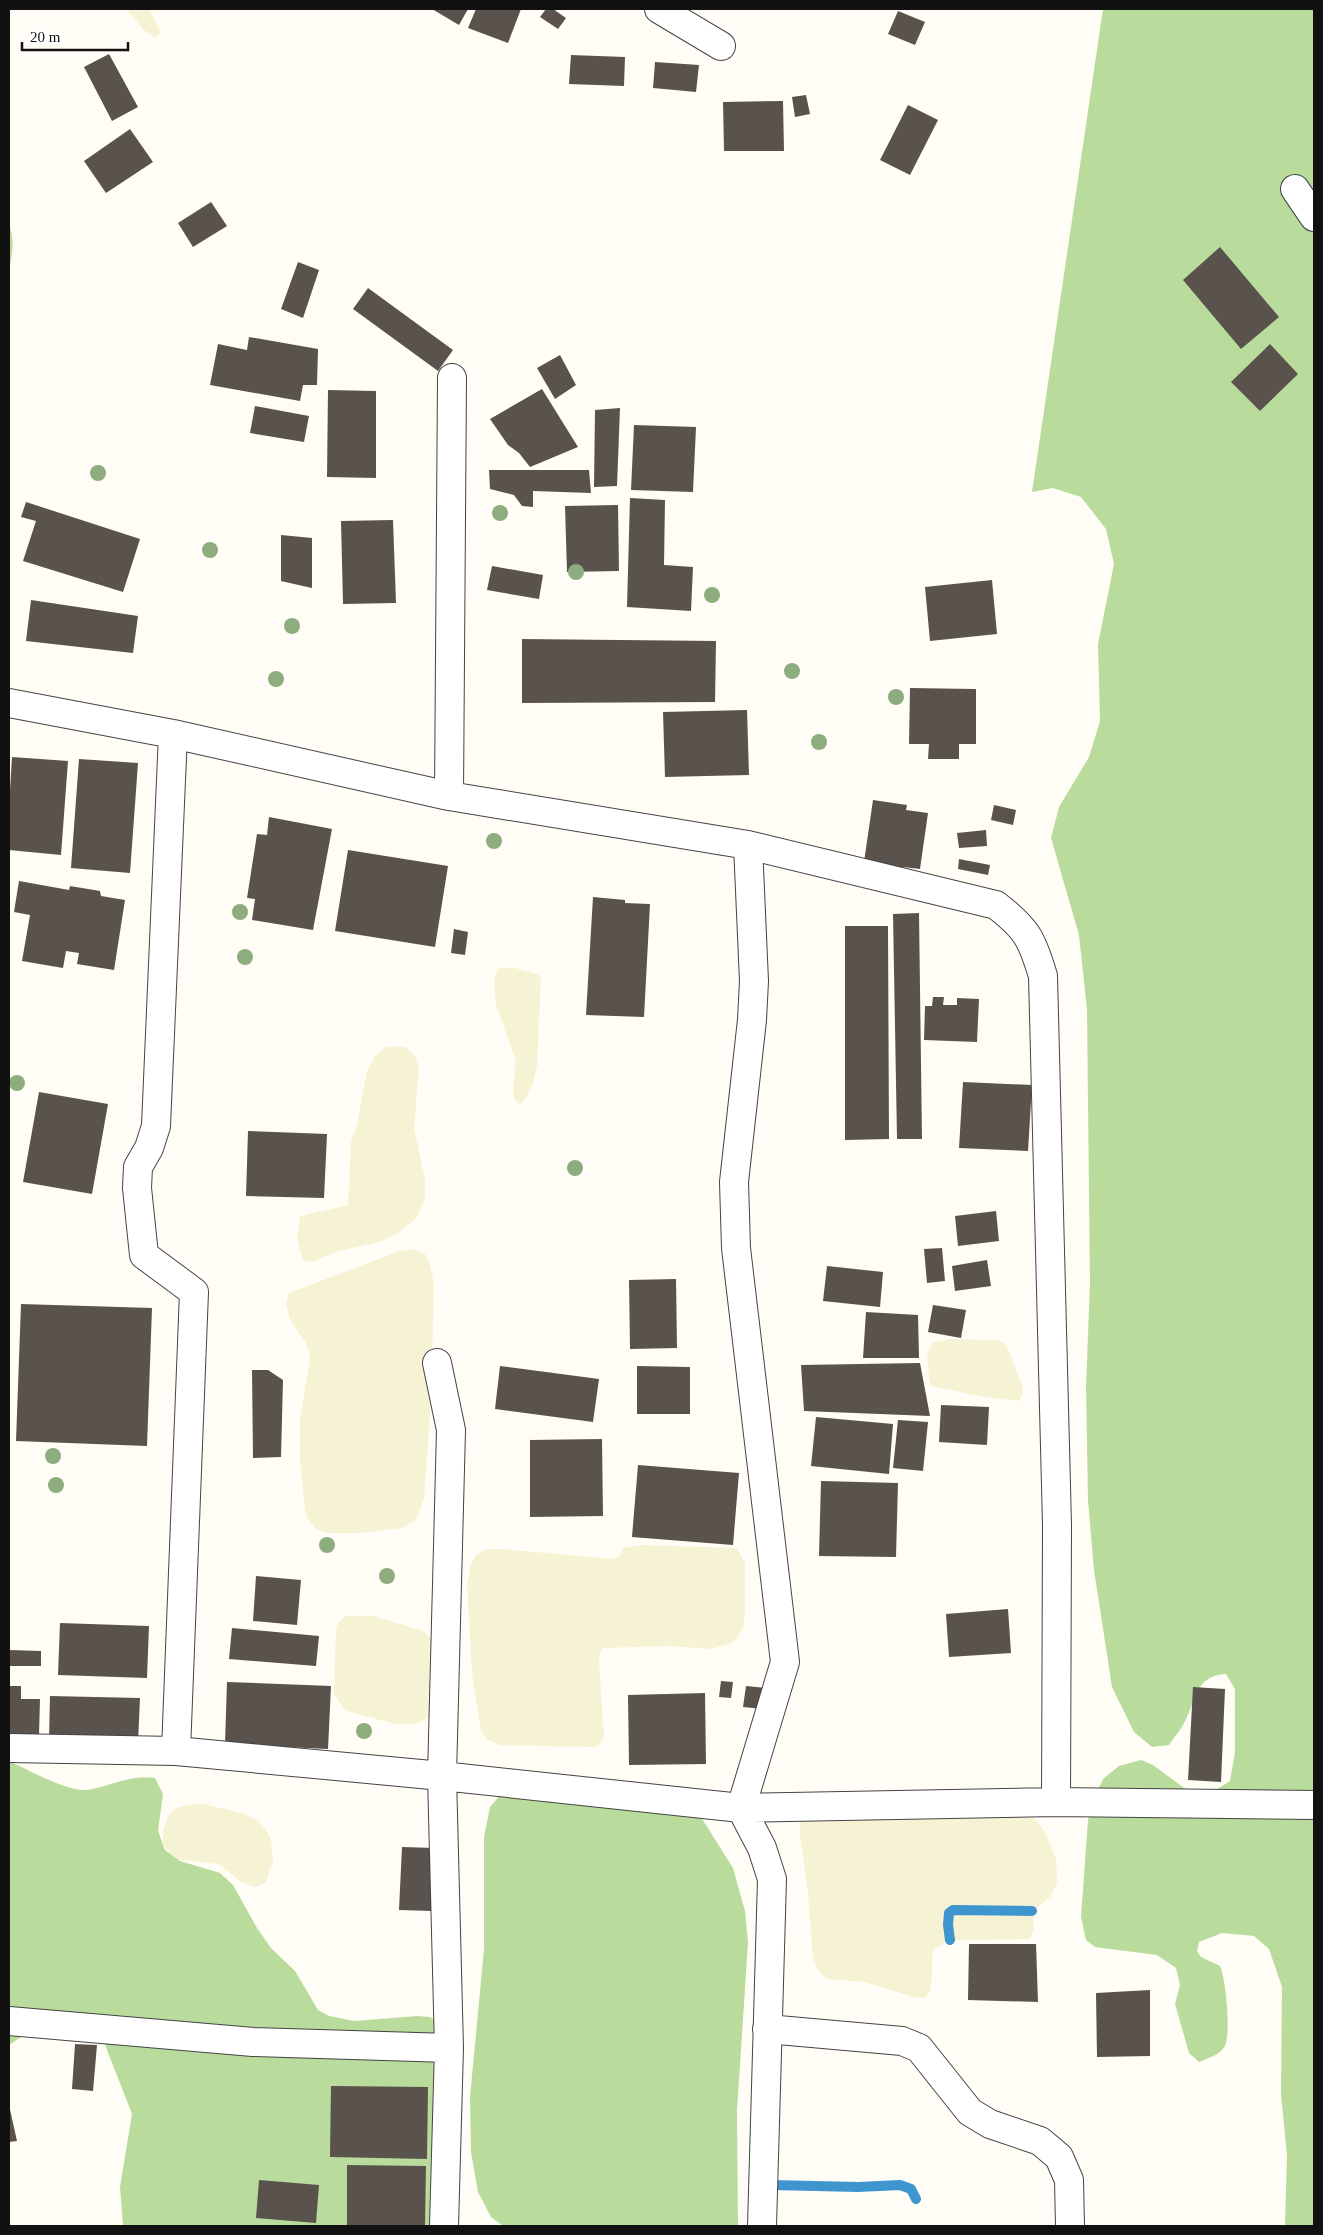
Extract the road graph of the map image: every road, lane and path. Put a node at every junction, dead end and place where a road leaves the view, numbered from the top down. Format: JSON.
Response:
{"nodes":[{"id":1,"x":659,"y":9,"type":"edge"},
{"id":2,"x":721,"y":46,"type":"dead end"},
{"id":3,"x":1295,"y":189,"type":"dead end"},
{"id":4,"x":1314,"y":217,"type":"edge"},
{"id":5,"x":452,"y":378,"type":"dead end"},
{"id":6,"x":9,"y":703,"type":"edge"},
{"id":7,"x":173,"y":734,"type":"junction"},
{"id":8,"x":449,"y":796,"type":"junction"},
{"id":9,"x":748,"y":845,"type":"junction"},
{"id":10,"x":437,"y":1363,"type":"dead end"},
{"id":11,"x":9,"y":1748,"type":"edge"},
{"id":12,"x":176,"y":1751,"type":"junction"},
{"id":13,"x":442,"y":1776,"type":"junction"},
{"id":14,"x":1056,"y":1802,"type":"junction"},
{"id":15,"x":1314,"y":1806,"type":"edge"},
{"id":16,"x":741,"y":1808,"type":"junction"},
{"id":17,"x":9,"y":2022,"type":"edge"},
{"id":18,"x":768,"y":2029,"type":"junction"},
{"id":19,"x":448,"y":2048,"type":"junction"},
{"id":20,"x":444,"y":2226,"type":"edge"},
{"id":21,"x":762,"y":2226,"type":"edge"},
{"id":22,"x":1070,"y":2226,"type":"edge"}],
"edges":[{"from":1,"to":2,"type":"street"},
{"from":3,"to":4,"type":"street"},
{"from":5,"to":8,"type":"street"},
{"from":6,"to":7,"type":"street"},
{"from":7,"to":8,"type":"street"},
{"from":7,"to":12,"type":"street"},
{"from":8,"to":9,"type":"street"},
{"from":9,"to":14,"type":"street"},
{"from":9,"to":16,"type":"street"},
{"from":10,"to":13,"type":"street"},
{"from":11,"to":12,"type":"street"},
{"from":12,"to":13,"type":"street"},
{"from":13,"to":16,"type":"street"},
{"from":13,"to":19,"type":"street"},
{"from":14,"to":15,"type":"street"},
{"from":14,"to":16,"type":"street"},
{"from":16,"to":18,"type":"street"},
{"from":17,"to":19,"type":"street"},
{"from":18,"to":21,"type":"street"},
{"from":18,"to":22,"type":"street"},
{"from":19,"to":20,"type":"street"}]}
